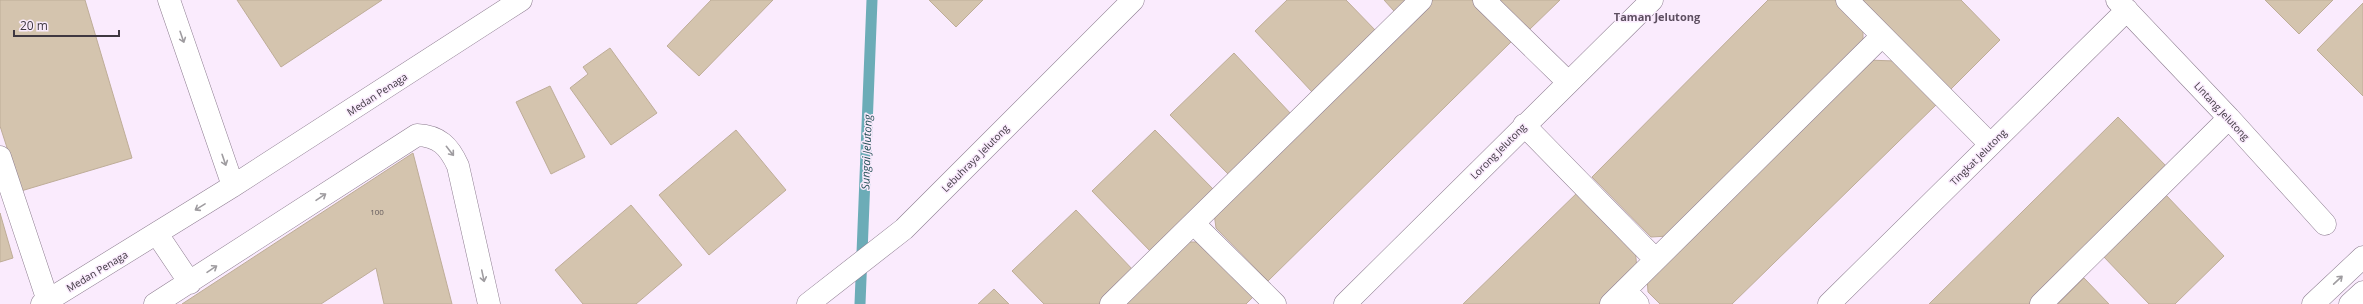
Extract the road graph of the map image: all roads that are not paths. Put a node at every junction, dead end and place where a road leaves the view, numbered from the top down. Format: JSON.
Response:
{"nodes":[{"id":1,"x":169,"y":0,"type":"edge"},
{"id":2,"x":521,"y":0,"type":"edge"},
{"id":3,"x":1133,"y":0,"type":"edge"},
{"id":4,"x":1421,"y":0,"type":"edge"},
{"id":5,"x":1484,"y":0,"type":"edge"},
{"id":6,"x":1652,"y":0,"type":"edge"},
{"id":7,"x":1847,"y":0,"type":"edge"},
{"id":8,"x":2122,"y":5,"type":"edge"},
{"id":9,"x":1882,"y":36,"type":"junction"},
{"id":10,"x":1568,"y":82,"type":"junction"},
{"id":11,"x":2229,"y":118,"type":"junction"},
{"id":12,"x":1524,"y":125,"type":"junction"},
{"id":13,"x":1990,"y":144,"type":"junction"},
{"id":14,"x":0,"y":157,"type":"edge"},
{"id":15,"x":233,"y":186,"type":"junction"},
{"id":16,"x":1194,"y":224,"type":"junction"},
{"id":17,"x":2325,"y":224,"type":"dead end"},
{"id":18,"x":157,"y":234,"type":"junction"},
{"id":19,"x":2363,"y":257,"type":"edge"},
{"id":20,"x":1655,"y":259,"type":"junction"},
{"id":21,"x":190,"y":283,"type":"junction"},
{"id":22,"x":2363,"y":292,"type":"edge"},
{"id":23,"x":1625,"y":300,"type":"edge"},
{"id":24,"x":45,"y":302,"type":"edge"},
{"id":25,"x":155,"y":304,"type":"edge"},
{"id":26,"x":489,"y":304,"type":"edge"},
{"id":27,"x":808,"y":304,"type":"edge"},
{"id":28,"x":1111,"y":304,"type":"edge"},
{"id":29,"x":1275,"y":304,"type":"edge"},
{"id":30,"x":1345,"y":304,"type":"edge"},
{"id":31,"x":1829,"y":304,"type":"edge"},
{"id":32,"x":2041,"y":304,"type":"edge"},
{"id":33,"x":2313,"y":304,"type":"edge"},
{"id":34,"x":2350,"y":304,"type":"edge"}],
"edges":[{"from":1,"to":15,"type":"street","one_way":true},
{"from":2,"to":15,"type":"street","name":"Medan Penaga"},
{"from":3,"to":27,"type":"street","name":"Lebuhraya Jelutong"},
{"from":4,"to":16,"type":"street"},
{"from":5,"to":10,"type":"street"},
{"from":6,"to":10,"type":"street","name":"Lorong Jelutong"},
{"from":7,"to":9,"type":"street"},
{"from":8,"to":11,"type":"street","name":"Lintang Jelutong"},
{"from":8,"to":13,"type":"street","name":"Tingkat Jelutong"},
{"from":9,"to":13,"type":"street"},
{"from":9,"to":20,"type":"street"},
{"from":10,"to":12,"type":"street","name":"Lorong Jelutong"},
{"from":11,"to":17,"type":"street","name":"Lintang Jelutong"},
{"from":11,"to":32,"type":"street"},
{"from":12,"to":20,"type":"street"},
{"from":12,"to":30,"type":"street","name":"Lorong Jelutong"},
{"from":13,"to":31,"type":"street","name":"Tingkat Jelutong"},
{"from":14,"to":24,"type":"street"},
{"from":15,"to":18,"type":"street","name":"Medan Penaga","one_way":true},
{"from":16,"to":28,"type":"street"},
{"from":16,"to":29,"type":"street"},
{"from":18,"to":21,"type":"street"},
{"from":18,"to":24,"type":"street","name":"Medan Penaga"},
{"from":33,"to":19,"type":"street","one_way":true},
{"from":20,"to":23,"type":"street"},
{"from":21,"to":25,"type":"street"},
{"from":21,"to":26,"type":"street","one_way":true},
{"from":22,"to":34,"type":"street"}]}
